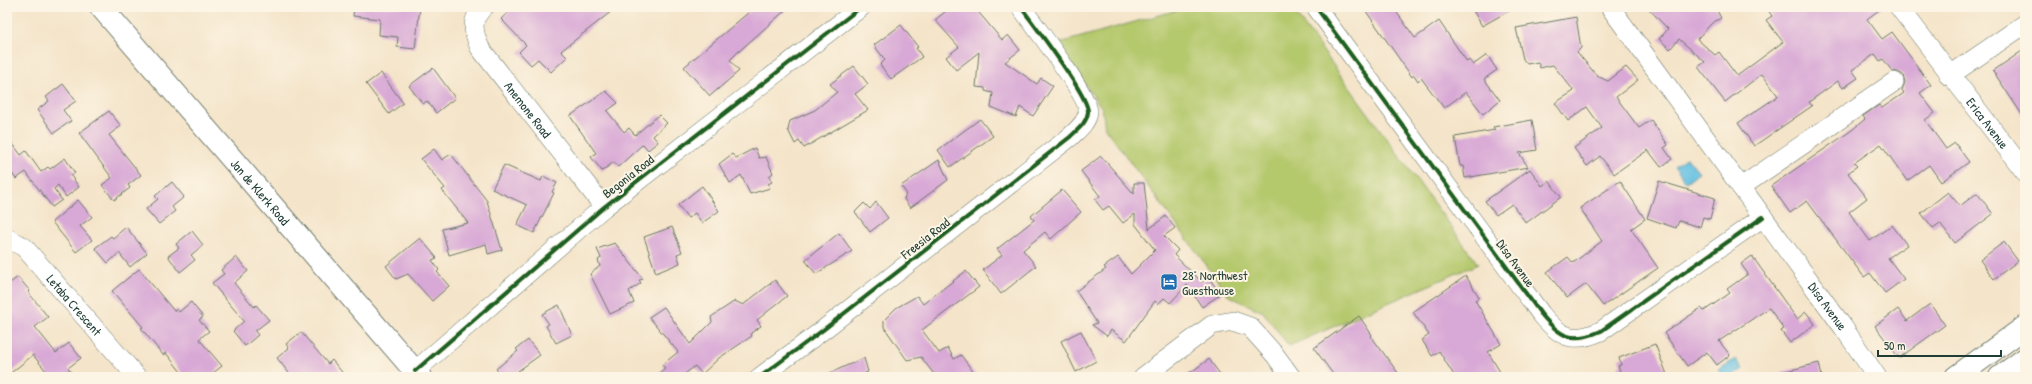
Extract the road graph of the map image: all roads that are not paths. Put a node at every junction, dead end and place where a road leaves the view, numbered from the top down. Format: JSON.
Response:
{"nodes":[{"id":1,"x":101,"y":7,"type":"edge"},
{"id":2,"x":484,"y":7,"type":"edge"},
{"id":3,"x":861,"y":7,"type":"edge"},
{"id":4,"x":1021,"y":7,"type":"edge"},
{"id":5,"x":1316,"y":7,"type":"edge"},
{"id":6,"x":1610,"y":7,"type":"edge"},
{"id":7,"x":1899,"y":7,"type":"edge"},
{"id":8,"x":2025,"y":24,"type":"edge"},
{"id":9,"x":1949,"y":76,"type":"junction"},
{"id":10,"x":1894,"y":82,"type":"dead end"},
{"id":11,"x":2025,"y":172,"type":"edge"},
{"id":12,"x":1741,"y":187,"type":"junction"},
{"id":13,"x":604,"y":207,"type":"junction"},
{"id":14,"x":1763,"y":217,"type":"junction"},
{"id":15,"x":7,"y":238,"type":"edge"},
{"id":16,"x":2025,"y":327,"type":"edge"},
{"id":17,"x":2025,"y":359,"type":"edge"},
{"id":18,"x":418,"y":374,"type":"edge"},
{"id":19,"x":137,"y":377,"type":"edge"},
{"id":20,"x":760,"y":377,"type":"edge"},
{"id":21,"x":1143,"y":377,"type":"edge"},
{"id":22,"x":1291,"y":377,"type":"edge"},
{"id":23,"x":1877,"y":377,"type":"edge"},
{"id":24,"x":1956,"y":377,"type":"edge"},
{"id":25,"x":2000,"y":377,"type":"edge"}],
"edges":[{"from":1,"to":18,"type":"street","name":"Jan de Klerk Road"},
{"from":2,"to":13,"type":"street","name":"Anemone Road"},
{"from":3,"to":13,"type":"street","name":"Begonia Road"},
{"from":4,"to":20,"type":"street","name":"Freesia Road"},
{"from":5,"to":14,"type":"street","name":"Disa Avenue"},
{"from":6,"to":12,"type":"street","name":"Disa Avenue"},
{"from":7,"to":9,"type":"street","name":"Erica Avenue"},
{"from":8,"to":9,"type":"street"},
{"from":9,"to":11,"type":"street","name":"Erica Avenue"},
{"from":10,"to":12,"type":"street"},
{"from":12,"to":14,"type":"street","name":"Disa Avenue"},
{"from":13,"to":18,"type":"street","name":"Begonia Road"},
{"from":14,"to":23,"type":"street","name":"Disa Avenue"},
{"from":15,"to":19,"type":"street","name":"Letaba Crescent"},
{"from":16,"to":24,"type":"street"},
{"from":17,"to":25,"type":"street"},
{"from":21,"to":22,"type":"street"}]}
